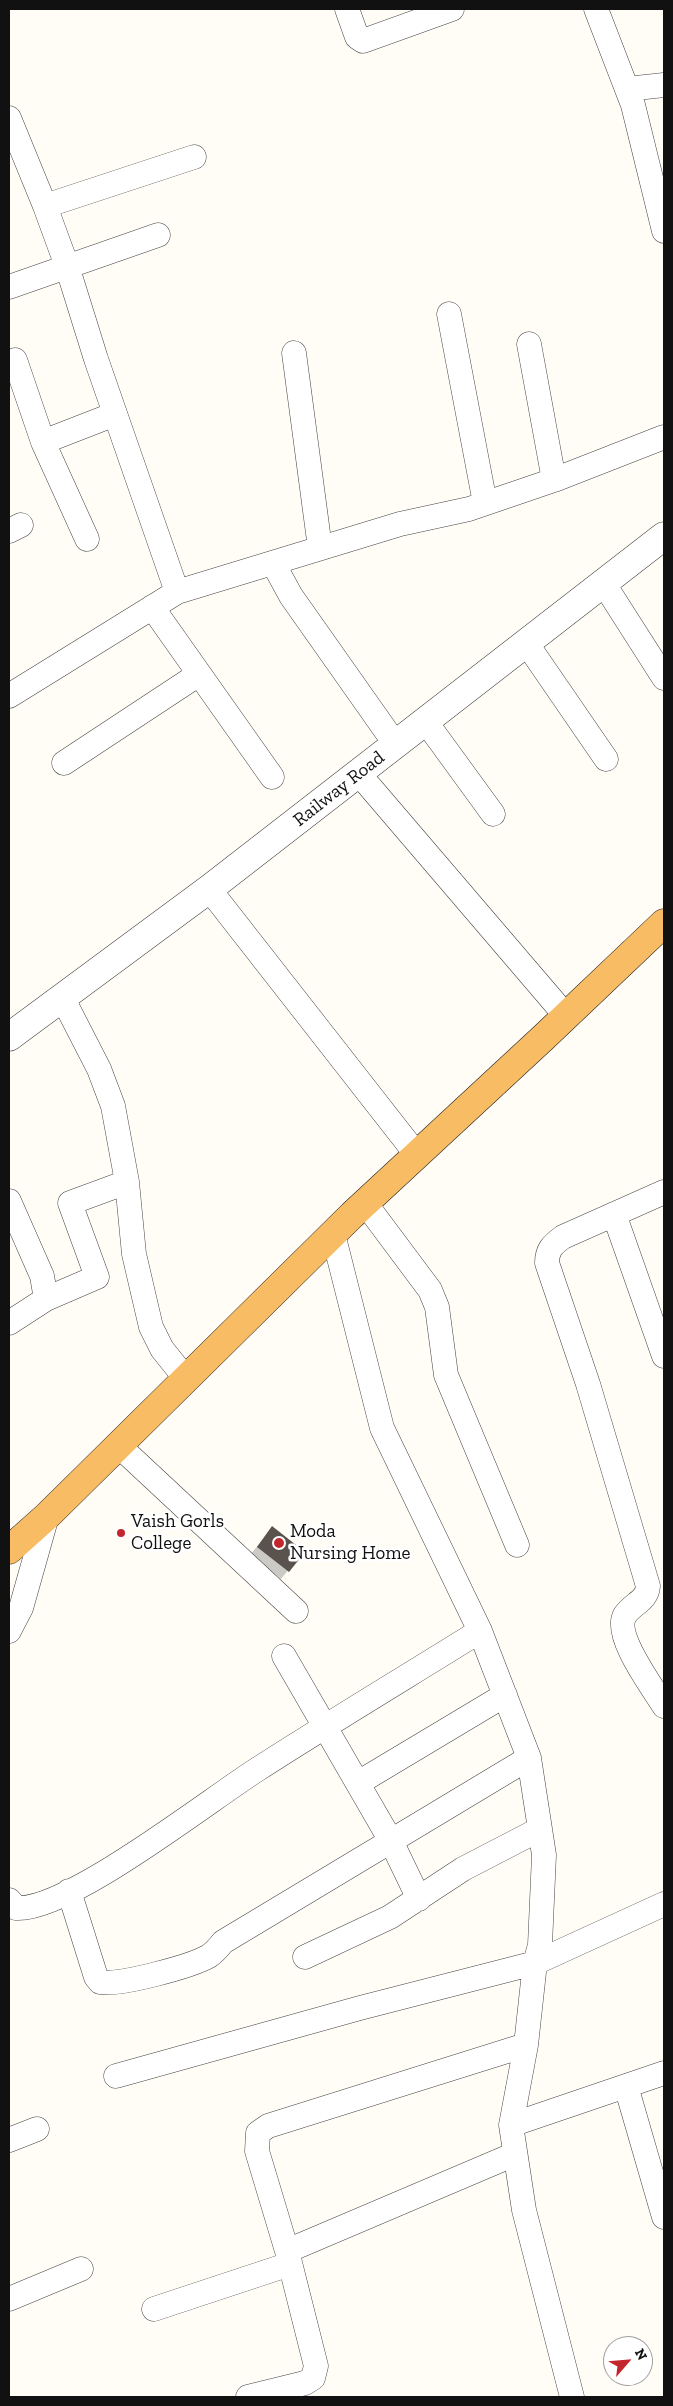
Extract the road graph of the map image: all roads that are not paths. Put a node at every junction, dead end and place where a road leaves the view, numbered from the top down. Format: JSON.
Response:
{"nodes":[{"id":1,"x":347,"y":9,"type":"edge"},
{"id":2,"x":452,"y":9,"type":"edge"},
{"id":3,"x":596,"y":9,"type":"edge"},
{"id":4,"x":664,"y":85,"type":"edge"},
{"id":5,"x":627,"y":89,"type":"junction"},
{"id":6,"x":9,"y":118,"type":"edge"},
{"id":7,"x":16,"y":156,"type":"edge"},
{"id":8,"x":194,"y":156,"type":"dead end"},
{"id":9,"x":46,"y":206,"type":"junction"},
{"id":10,"x":663,"y":219,"type":"edge"},
{"id":11,"x":158,"y":235,"type":"dead end"},
{"id":12,"x":67,"y":266,"type":"junction"},
{"id":13,"x":9,"y":287,"type":"edge"},
{"id":14,"x":449,"y":314,"type":"dead end"},
{"id":15,"x":529,"y":344,"type":"dead end"},
{"id":16,"x":294,"y":353,"type":"dead end"},
{"id":17,"x":14,"y":360,"type":"dead end"},
{"id":18,"x":115,"y":414,"type":"junction"},
{"id":19,"x":664,"y":437,"type":"edge"},
{"id":20,"x":43,"y":442,"type":"junction"},
{"id":21,"x":554,"y":480,"type":"junction"},
{"id":22,"x":486,"y":503,"type":"junction"},
{"id":23,"x":664,"y":536,"type":"edge"},
{"id":24,"x":87,"y":539,"type":"dead end"},
{"id":25,"x":320,"y":548,"type":"junction"},
{"id":26,"x":274,"y":563,"type":"junction"},
{"id":27,"x":604,"y":584,"type":"junction"},
{"id":28,"x":177,"y":592,"type":"junction"},
{"id":29,"x":152,"y":607,"type":"junction"},
{"id":30,"x":527,"y":644,"type":"junction"},
{"id":31,"x":199,"y":674,"type":"junction"},
{"id":32,"x":664,"y":678,"type":"edge"},
{"id":33,"x":9,"y":696,"type":"edge"},
{"id":34,"x":426,"y":722,"type":"junction"},
{"id":35,"x":396,"y":745,"type":"junction"},
{"id":36,"x":606,"y":759,"type":"dead end"},
{"id":37,"x":64,"y":763,"type":"dead end"},
{"id":38,"x":359,"y":774,"type":"junction"},
{"id":39,"x":272,"y":776,"type":"dead end"},
{"id":40,"x":493,"y":814,"type":"dead end"},
{"id":41,"x":209,"y":889,"type":"junction"},
{"id":42,"x":664,"y":923,"type":"edge"},
{"id":43,"x":62,"y":997,"type":"junction"},
{"id":44,"x":566,"y":1016,"type":"junction"},
{"id":45,"x":9,"y":1037,"type":"edge"},
{"id":46,"x":417,"y":1155,"type":"junction"},
{"id":47,"x":127,"y":1182,"type":"junction"},
{"id":48,"x":664,"y":1192,"type":"edge"},
{"id":49,"x":9,"y":1201,"type":"edge"},
{"id":50,"x":365,"y":1203,"type":"junction"},
{"id":51,"x":614,"y":1214,"type":"junction"},
{"id":52,"x":333,"y":1234,"type":"junction"},
{"id":53,"x":46,"y":1299,"type":"junction"},
{"id":54,"x":9,"y":1323,"type":"edge"},
{"id":55,"x":664,"y":1356,"type":"edge"},
{"id":56,"x":186,"y":1379,"type":"junction"},
{"id":57,"x":118,"y":1446,"type":"junction"},
{"id":58,"x":47,"y":1516,"type":"junction"},
{"id":59,"x":518,"y":1545,"type":"dead end"},
{"id":60,"x":9,"y":1550,"type":"edge"},
{"id":61,"x":296,"y":1611,"type":"dead end"},
{"id":62,"x":9,"y":1631,"type":"edge"},
{"id":63,"x":480,"y":1631,"type":"junction"},
{"id":64,"x":284,"y":1656,"type":"dead end"},
{"id":65,"x":505,"y":1695,"type":"junction"},
{"id":66,"x":662,"y":1697,"type":"edge"},
{"id":67,"x":326,"y":1726,"type":"junction"},
{"id":68,"x":529,"y":1758,"type":"junction"},
{"id":69,"x":358,"y":1783,"type":"junction"},
{"id":70,"x":540,"y":1829,"type":"junction"},
{"id":71,"x":391,"y":1841,"type":"junction"},
{"id":72,"x":69,"y":1891,"type":"junction"},
{"id":73,"x":419,"y":1899,"type":"junction"},
{"id":74,"x":9,"y":1900,"type":"edge"},
{"id":75,"x":664,"y":1904,"type":"edge"},
{"id":76,"x":305,"y":1957,"type":"dead end"},
{"id":77,"x":535,"y":1963,"type":"junction"},
{"id":78,"x":526,"y":2045,"type":"junction"},
{"id":79,"x":664,"y":2072,"type":"edge"},
{"id":80,"x":116,"y":2076,"type":"dead end"},
{"id":81,"x":626,"y":2086,"type":"junction"},
{"id":82,"x":511,"y":2125,"type":"junction"},
{"id":83,"x":37,"y":2129,"type":"dead end"},
{"id":84,"x":9,"y":2140,"type":"edge"},
{"id":85,"x":515,"y":2154,"type":"junction"},
{"id":86,"x":664,"y":2217,"type":"edge"},
{"id":87,"x":289,"y":2258,"type":"junction"},
{"id":88,"x":81,"y":2269,"type":"dead end"},
{"id":89,"x":9,"y":2299,"type":"edge"},
{"id":90,"x":154,"y":2309,"type":"dead end"},
{"id":91,"x":248,"y":2397,"type":"edge"},
{"id":92,"x":572,"y":2397,"type":"edge"}],
"edges":[{"from":1,"to":2,"type":"street"},
{"from":3,"to":5,"type":"street"},
{"from":4,"to":5,"type":"street"},
{"from":5,"to":10,"type":"street"},
{"from":6,"to":7,"type":"street"},
{"from":7,"to":9,"type":"street"},
{"from":8,"to":9,"type":"street"},
{"from":9,"to":12,"type":"street"},
{"from":11,"to":12,"type":"street"},
{"from":12,"to":13,"type":"street"},
{"from":12,"to":18,"type":"street"},
{"from":14,"to":22,"type":"street"},
{"from":15,"to":21,"type":"street"},
{"from":16,"to":25,"type":"street"},
{"from":17,"to":20,"type":"street"},
{"from":18,"to":20,"type":"street"},
{"from":18,"to":28,"type":"street"},
{"from":19,"to":21,"type":"street"},
{"from":20,"to":24,"type":"street"},
{"from":21,"to":22,"type":"street"},
{"from":22,"to":25,"type":"street"},
{"from":23,"to":27,"type":"street","name":"Railway Road"},
{"from":25,"to":26,"type":"street"},
{"from":26,"to":28,"type":"street"},
{"from":26,"to":35,"type":"street"},
{"from":27,"to":30,"type":"street","name":"Railway Road"},
{"from":27,"to":32,"type":"street"},
{"from":28,"to":29,"type":"street"},
{"from":29,"to":31,"type":"street"},
{"from":29,"to":33,"type":"street"},
{"from":30,"to":34,"type":"street","name":"Railway Road"},
{"from":30,"to":36,"type":"street"},
{"from":31,"to":37,"type":"street"},
{"from":31,"to":39,"type":"street"},
{"from":34,"to":35,"type":"street","name":"Railway Road"},
{"from":34,"to":40,"type":"street"},
{"from":35,"to":38,"type":"street","name":"Railway Road"},
{"from":38,"to":41,"type":"street","name":"Railway Road"},
{"from":38,"to":44,"type":"street"},
{"from":41,"to":43,"type":"street","name":"Railway Road"},
{"from":41,"to":46,"type":"street"},
{"from":42,"to":44,"type":"highway"},
{"from":43,"to":45,"type":"street","name":"Railway Road"},
{"from":43,"to":47,"type":"street"},
{"from":44,"to":46,"type":"highway"},
{"from":46,"to":50,"type":"highway"},
{"from":47,"to":53,"type":"street"},
{"from":47,"to":56,"type":"street"},
{"from":48,"to":51,"type":"street"},
{"from":49,"to":53,"type":"street"},
{"from":50,"to":52,"type":"highway"},
{"from":50,"to":59,"type":"street"},
{"from":51,"to":55,"type":"street"},
{"from":51,"to":66,"type":"street"},
{"from":52,"to":56,"type":"highway"},
{"from":52,"to":63,"type":"street"},
{"from":53,"to":54,"type":"street"},
{"from":56,"to":57,"type":"highway"},
{"from":57,"to":58,"type":"highway"},
{"from":57,"to":61,"type":"street"},
{"from":58,"to":60,"type":"highway"},
{"from":58,"to":62,"type":"street"},
{"from":63,"to":65,"type":"street"},
{"from":63,"to":67,"type":"street"},
{"from":64,"to":67,"type":"street"},
{"from":65,"to":68,"type":"street"},
{"from":65,"to":69,"type":"street"},
{"from":67,"to":69,"type":"street"},
{"from":67,"to":72,"type":"street"},
{"from":68,"to":70,"type":"street"},
{"from":68,"to":71,"type":"street"},
{"from":69,"to":71,"type":"street"},
{"from":70,"to":73,"type":"street"},
{"from":70,"to":77,"type":"street"},
{"from":71,"to":72,"type":"street"},
{"from":71,"to":73,"type":"street"},
{"from":72,"to":74,"type":"street"},
{"from":73,"to":76,"type":"street"},
{"from":75,"to":77,"type":"street"},
{"from":77,"to":78,"type":"street"},
{"from":77,"to":80,"type":"street"},
{"from":78,"to":82,"type":"street"},
{"from":78,"to":87,"type":"street"},
{"from":79,"to":81,"type":"street"},
{"from":81,"to":82,"type":"street"},
{"from":81,"to":86,"type":"street"},
{"from":82,"to":85,"type":"street"},
{"from":83,"to":84,"type":"street"},
{"from":85,"to":87,"type":"street"},
{"from":85,"to":92,"type":"street"},
{"from":87,"to":90,"type":"street"},
{"from":87,"to":91,"type":"street"},
{"from":88,"to":89,"type":"street"}]}
